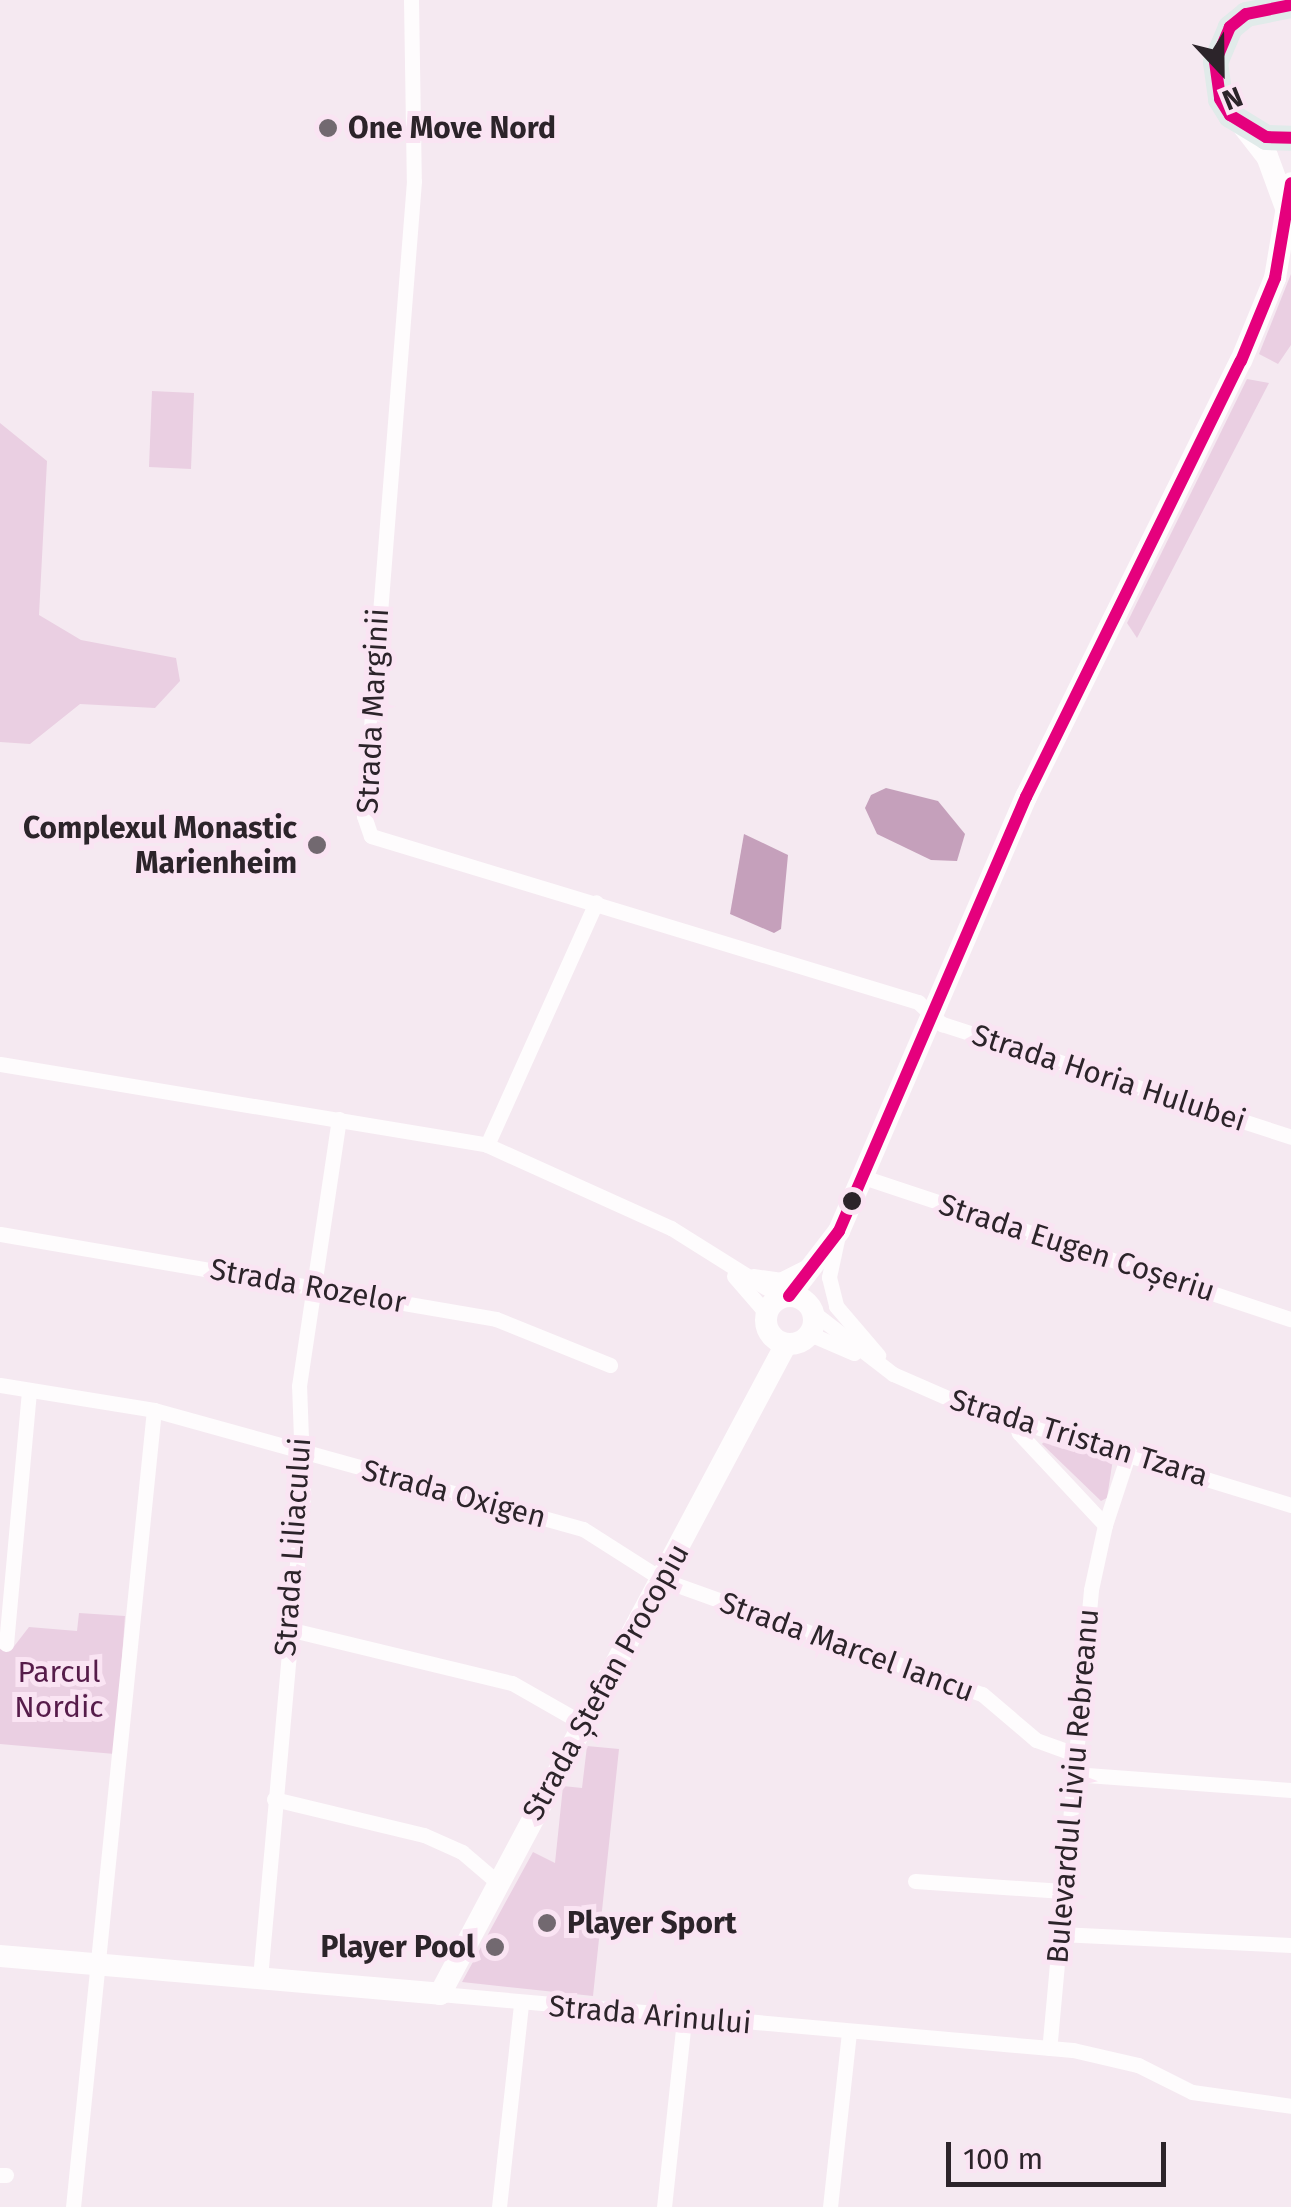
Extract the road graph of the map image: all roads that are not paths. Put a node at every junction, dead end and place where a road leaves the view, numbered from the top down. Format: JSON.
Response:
{"nodes":[{"id":1,"x":411,"y":0,"type":"edge"},
{"id":2,"x":1224,"y":0,"type":"edge"},
{"id":3,"x":1286,"y":3,"type":"edge"},
{"id":4,"x":1220,"y":44,"type":"junction"},
{"id":5,"x":1244,"y":128,"type":"junction"},
{"id":6,"x":1291,"y":138,"type":"edge"},
{"id":7,"x":1291,"y":183,"type":"edge"},
{"id":8,"x":1288,"y":211,"type":"junction"},
{"id":9,"x":596,"y":902,"type":"junction"},
{"id":10,"x":929,"y":1014,"type":"junction"},
{"id":11,"x":0,"y":1064,"type":"edge"},
{"id":12,"x":339,"y":1119,"type":"junction"},
{"id":13,"x":1291,"y":1137,"type":"edge"},
{"id":14,"x":488,"y":1145,"type":"junction"},
{"id":15,"x":864,"y":1177,"type":"junction"},
{"id":16,"x":839,"y":1232,"type":"junction"},
{"id":17,"x":0,"y":1234,"type":"edge"},
{"id":18,"x":728,"y":1268,"type":"junction"},
{"id":19,"x":310,"y":1286,"type":"junction"},
{"id":20,"x":791,"y":1318,"type":"junction"},
{"id":21,"x":1291,"y":1318,"type":"edge"},
{"id":22,"x":610,"y":1365,"type":"dead end"},
{"id":23,"x":893,"y":1374,"type":"junction"},
{"id":24,"x":0,"y":1386,"type":"edge"},
{"id":25,"x":29,"y":1390,"type":"junction"},
{"id":26,"x":154,"y":1410,"type":"junction"},
{"id":27,"x":1014,"y":1420,"type":"junction"},
{"id":28,"x":1129,"y":1452,"type":"junction"},
{"id":29,"x":302,"y":1454,"type":"junction"},
{"id":30,"x":1291,"y":1505,"type":"edge"},
{"id":31,"x":1105,"y":1526,"type":"junction"},
{"id":32,"x":663,"y":1580,"type":"junction"},
{"id":33,"x":288,"y":1629,"type":"junction"},
{"id":34,"x":6,"y":1644,"type":"dead end"},
{"id":35,"x":584,"y":1724,"type":"junction"},
{"id":36,"x":1075,"y":1754,"type":"junction"},
{"id":37,"x":1073,"y":1774,"type":"junction"},
{"id":38,"x":1291,"y":1790,"type":"edge"},
{"id":39,"x":274,"y":1799,"type":"junction"},
{"id":40,"x":916,"y":1880,"type":"dead end"},
{"id":41,"x":496,"y":1882,"type":"junction"},
{"id":42,"x":1062,"y":1891,"type":"junction"},
{"id":43,"x":1059,"y":1934,"type":"junction"},
{"id":44,"x":1101,"y":1936,"type":"junction"},
{"id":45,"x":1291,"y":1945,"type":"edge"},
{"id":46,"x":0,"y":1956,"type":"edge"},
{"id":47,"x":1291,"y":1956,"type":"edge"},
{"id":48,"x":101,"y":1965,"type":"junction"},
{"id":49,"x":260,"y":1978,"type":"junction"},
{"id":50,"x":440,"y":1994,"type":"junction"},
{"id":51,"x":522,"y":2003,"type":"junction"},
{"id":52,"x":684,"y":2020,"type":"junction"},
{"id":53,"x":849,"y":2033,"type":"junction"},
{"id":54,"x":1049,"y":2048,"type":"junction"},
{"id":55,"x":1291,"y":2106,"type":"edge"},
{"id":56,"x":73,"y":2207,"type":"edge"},
{"id":57,"x":499,"y":2207,"type":"edge"},
{"id":58,"x":664,"y":2207,"type":"edge"},
{"id":59,"x":830,"y":2207,"type":"edge"}],
"edges":[{"from":1,"to":9,"type":"street","name":"Strada Marginii"},
{"from":2,"to":4,"type":"main road"},
{"from":3,"to":4,"type":"main road"},
{"from":4,"to":5,"type":"main road"},
{"from":5,"to":6,"type":"main road"},
{"from":5,"to":8,"type":"street"},
{"from":7,"to":8,"type":"street"},
{"from":8,"to":10,"type":"street"},
{"from":9,"to":10,"type":"street","name":"Strada Marginii"},
{"from":9,"to":14,"type":"street"},
{"from":10,"to":13,"type":"street","name":"Strada Horia Hulubei"},
{"from":10,"to":15,"type":"street"},
{"from":11,"to":12,"type":"street","name":"Strada Tristan Tzara"},
{"from":12,"to":14,"type":"street","name":"Strada Tristan Tzara"},
{"from":12,"to":19,"type":"street","name":"Strada Liliacului"},
{"from":14,"to":18,"type":"street","name":"Strada Tristan Tzara"},
{"from":15,"to":16,"type":"street"},
{"from":15,"to":21,"type":"street","name":"Strada Eugen Coșeriu"},
{"from":16,"to":18,"type":"street","name":"Strada Tristan Tzara"},
{"from":16,"to":20,"type":"street"},
{"from":16,"to":23,"type":"street"},
{"from":17,"to":19,"type":"street","name":"Strada Rozelor"},
{"from":18,"to":20,"type":"street","name":"Strada Tristan Tzara"},
{"from":19,"to":22,"type":"street","name":"Strada Rozelor"},
{"from":19,"to":29,"type":"street","name":"Strada Liliacului"},
{"from":20,"to":23,"type":"street","name":"Strada Tristan Tzara"},
{"from":20,"to":32,"type":"street","name":"Strada Ștefan Procopiu"},
{"from":23,"to":27,"type":"street","name":"Strada Tristan Tzara"},
{"from":24,"to":25,"type":"street","name":"Strada Oxigen"},
{"from":25,"to":26,"type":"street","name":"Strada Oxigen"},
{"from":25,"to":34,"type":"street"},
{"from":26,"to":29,"type":"street","name":"Strada Oxigen"},
{"from":26,"to":48,"type":"street"},
{"from":27,"to":28,"type":"street","name":"Strada Tristan Tzara"},
{"from":27,"to":31,"type":"street"},
{"from":28,"to":30,"type":"street","name":"Strada Tristan Tzara"},
{"from":28,"to":31,"type":"street","name":"Bulevardul Liviu Rebreanu"},
{"from":29,"to":32,"type":"street","name":"Strada Oxigen"},
{"from":29,"to":33,"type":"street","name":"Strada Liliacului"},
{"from":31,"to":36,"type":"street","name":"Bulevardul Liviu Rebreanu"},
{"from":32,"to":35,"type":"street","name":"Strada Ștefan Procopiu"},
{"from":32,"to":36,"type":"street","name":"Strada Marcel Iancu"},
{"from":33,"to":35,"type":"street"},
{"from":33,"to":39,"type":"street","name":"Strada Liliacului"},
{"from":35,"to":41,"type":"street","name":"Strada Ștefan Procopiu"},
{"from":36,"to":37,"type":"street","name":"Bulevardul Liviu Rebreanu"},
{"from":37,"to":38,"type":"street"},
{"from":37,"to":42,"type":"street","name":"Bulevardul Liviu Rebreanu"},
{"from":39,"to":41,"type":"street"},
{"from":39,"to":49,"type":"street","name":"Strada Liliacului"},
{"from":40,"to":42,"type":"street"},
{"from":41,"to":50,"type":"street","name":"Strada Ștefan Procopiu"},
{"from":42,"to":43,"type":"street","name":"Bulevardul Liviu Rebreanu"},
{"from":43,"to":44,"type":"street"},
{"from":43,"to":54,"type":"street","name":"Bulevardul Liviu Rebreanu"},
{"from":44,"to":45,"type":"street"},
{"from":44,"to":47,"type":"street"},
{"from":46,"to":48,"type":"street","name":"Strada Arinului"},
{"from":48,"to":49,"type":"street","name":"Strada Arinului"},
{"from":48,"to":56,"type":"street"},
{"from":49,"to":50,"type":"street","name":"Strada Arinului"},
{"from":50,"to":51,"type":"street","name":"Strada Arinului"},
{"from":51,"to":52,"type":"street","name":"Strada Arinului"},
{"from":51,"to":57,"type":"street"},
{"from":52,"to":53,"type":"street","name":"Strada Arinului"},
{"from":52,"to":58,"type":"street"},
{"from":53,"to":54,"type":"street","name":"Strada Arinului"},
{"from":53,"to":59,"type":"street"},
{"from":54,"to":55,"type":"street","name":"Strada Arinului"}]}
